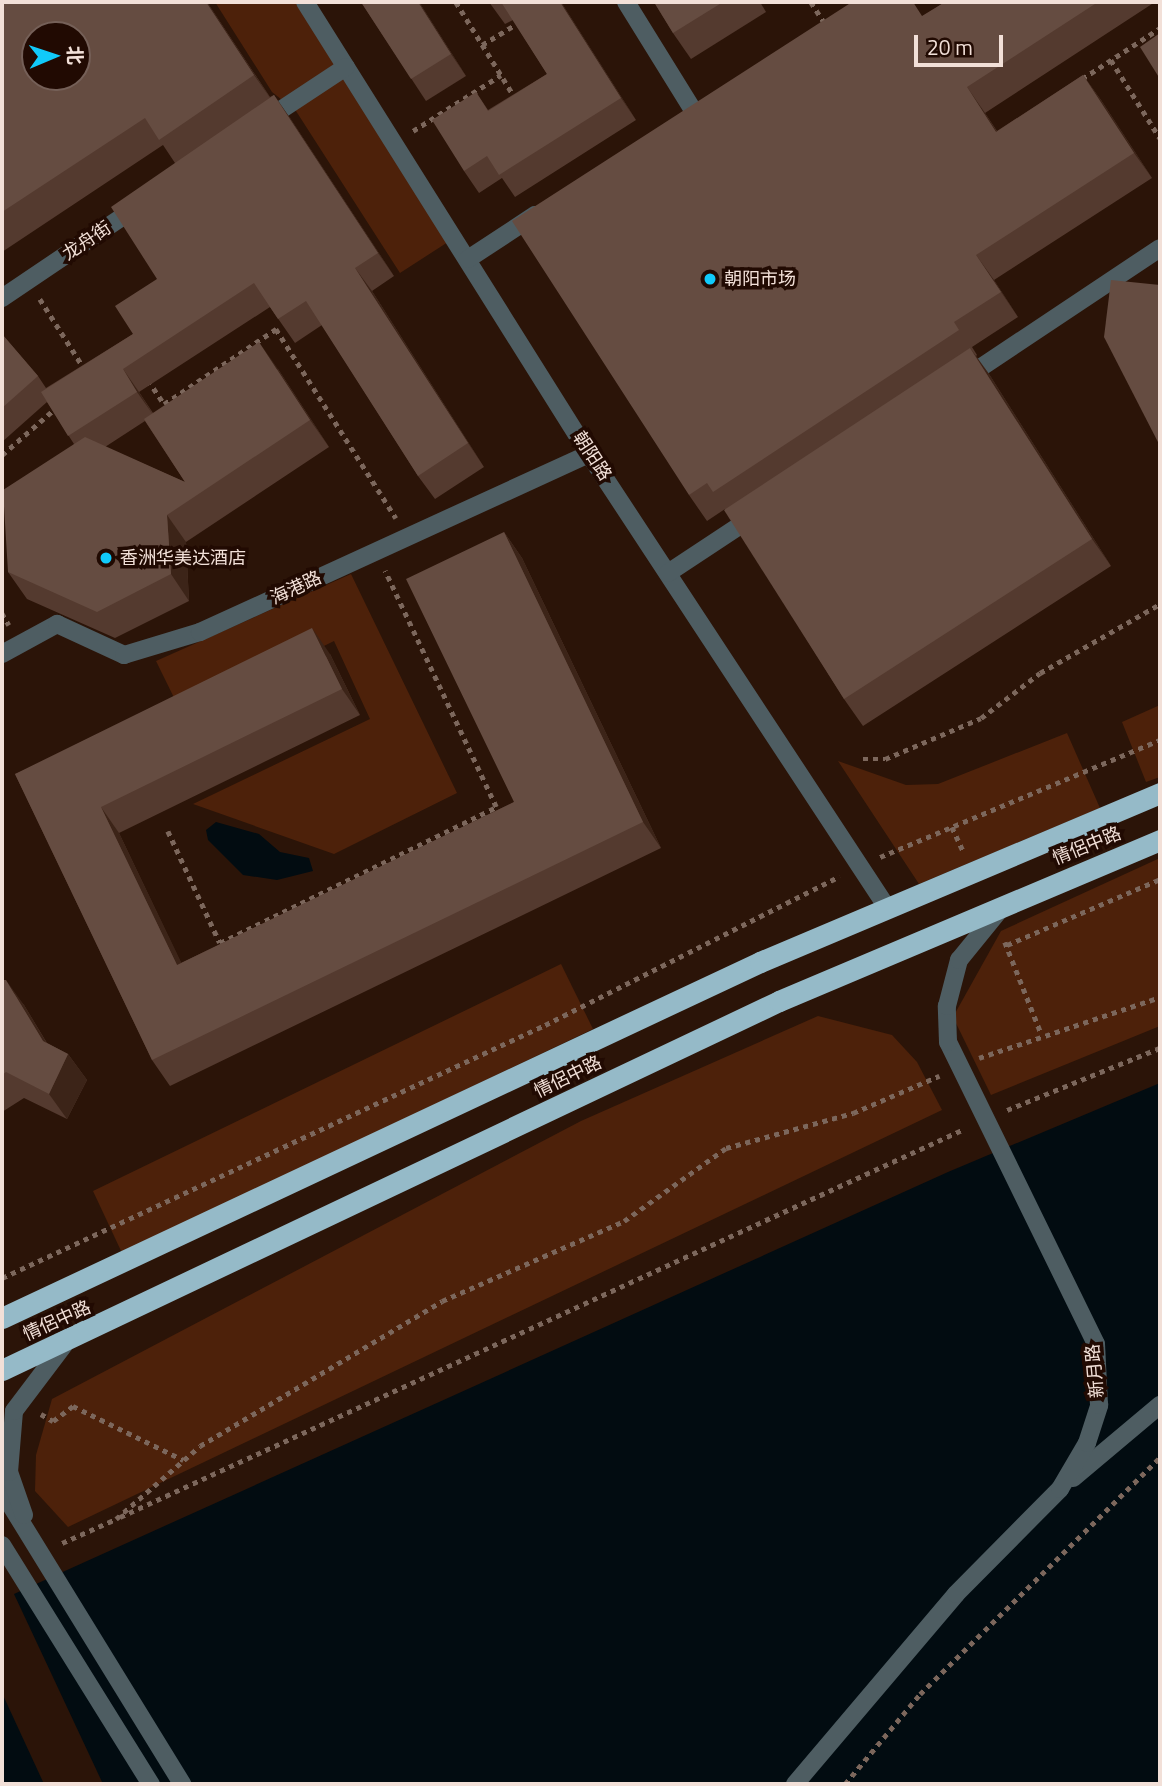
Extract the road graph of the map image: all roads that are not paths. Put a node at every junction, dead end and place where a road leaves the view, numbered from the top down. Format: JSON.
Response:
{"nodes":[{"id":1,"x":305,"y":2,"type":"edge"},
{"id":2,"x":626,"y":2,"type":"edge"},
{"id":3,"x":346,"y":66,"type":"junction"},
{"id":4,"x":715,"y":95,"type":"edge"},
{"id":5,"x":693,"y":110,"type":"junction"},
{"id":6,"x":670,"y":125,"type":"edge"},
{"id":7,"x":244,"y":135,"type":"edge"},
{"id":8,"x":153,"y":196,"type":"edge"},
{"id":9,"x":547,"y":207,"type":"edge"},
{"id":10,"x":1160,"y":248,"type":"edge"},
{"id":11,"x":468,"y":259,"type":"junction"},
{"id":12,"x":2,"y":298,"type":"edge"},
{"id":13,"x":952,"y":386,"type":"edge"},
{"id":14,"x":589,"y":454,"type":"junction"},
{"id":15,"x":769,"y":507,"type":"edge"},
{"id":16,"x":668,"y":573,"type":"junction"},
{"id":17,"x":2,"y":654,"type":"edge"},
{"id":18,"x":1160,"y":793,"type":"edge"},
{"id":19,"x":1160,"y":841,"type":"edge"},
{"id":20,"x":1009,"y":903,"type":"junction"},
{"id":21,"x":886,"y":906,"type":"junction"},
{"id":22,"x":2,"y":1318,"type":"edge"},
{"id":23,"x":64,"y":1345,"type":"junction"},
{"id":24,"x":2,"y":1370,"type":"edge"},
{"id":25,"x":1160,"y":1405,"type":"edge"},
{"id":26,"x":1060,"y":1489,"type":"junction"},
{"id":27,"x":2,"y":1492,"type":"edge"},
{"id":28,"x":2,"y":1545,"type":"edge"},
{"id":29,"x":2,"y":1551,"type":"edge"},
{"id":30,"x":37,"y":1555,"type":"junction"},
{"id":31,"x":14,"y":1566,"type":"junction"},
{"id":32,"x":151,"y":1784,"type":"edge"},
{"id":33,"x":181,"y":1784,"type":"edge"},
{"id":34,"x":795,"y":1784,"type":"edge"}],
"edges":[{"from":1,"to":3,"type":"street","name":"朝阳路"},
{"from":2,"to":5,"type":"street"},
{"from":3,"to":7,"type":"street"},
{"from":3,"to":11,"type":"street","name":"朝阳路"},
{"from":4,"to":5,"type":"street"},
{"from":5,"to":6,"type":"street"},
{"from":8,"to":12,"type":"street","name":"龙舟街"},
{"from":9,"to":11,"type":"street"},
{"from":10,"to":13,"type":"street"},
{"from":11,"to":14,"type":"street","name":"朝阳路"},
{"from":14,"to":16,"type":"street","name":"朝阳路"},
{"from":14,"to":17,"type":"street","name":"海港路"},
{"from":15,"to":16,"type":"street"},
{"from":16,"to":21,"type":"street","name":"朝阳路"},
{"from":18,"to":21,"type":"highway","name":"情侶中路"},
{"from":19,"to":20,"type":"highway","name":"情侶中路"},
{"from":20,"to":23,"type":"highway","name":"情侶中路"},
{"from":20,"to":26,"type":"street","name":"新月路"},
{"from":21,"to":22,"type":"highway","name":"情侶中路"},
{"from":23,"to":24,"type":"highway","name":"情侶中路"},
{"from":23,"to":30,"type":"street"},
{"from":25,"to":26,"type":"street"},
{"from":26,"to":34,"type":"street","name":"新月路"},
{"from":27,"to":30,"type":"street"},
{"from":28,"to":31,"type":"street"},
{"from":29,"to":31,"type":"street"},
{"from":30,"to":33,"type":"street"},
{"from":31,"to":32,"type":"street"}]}
